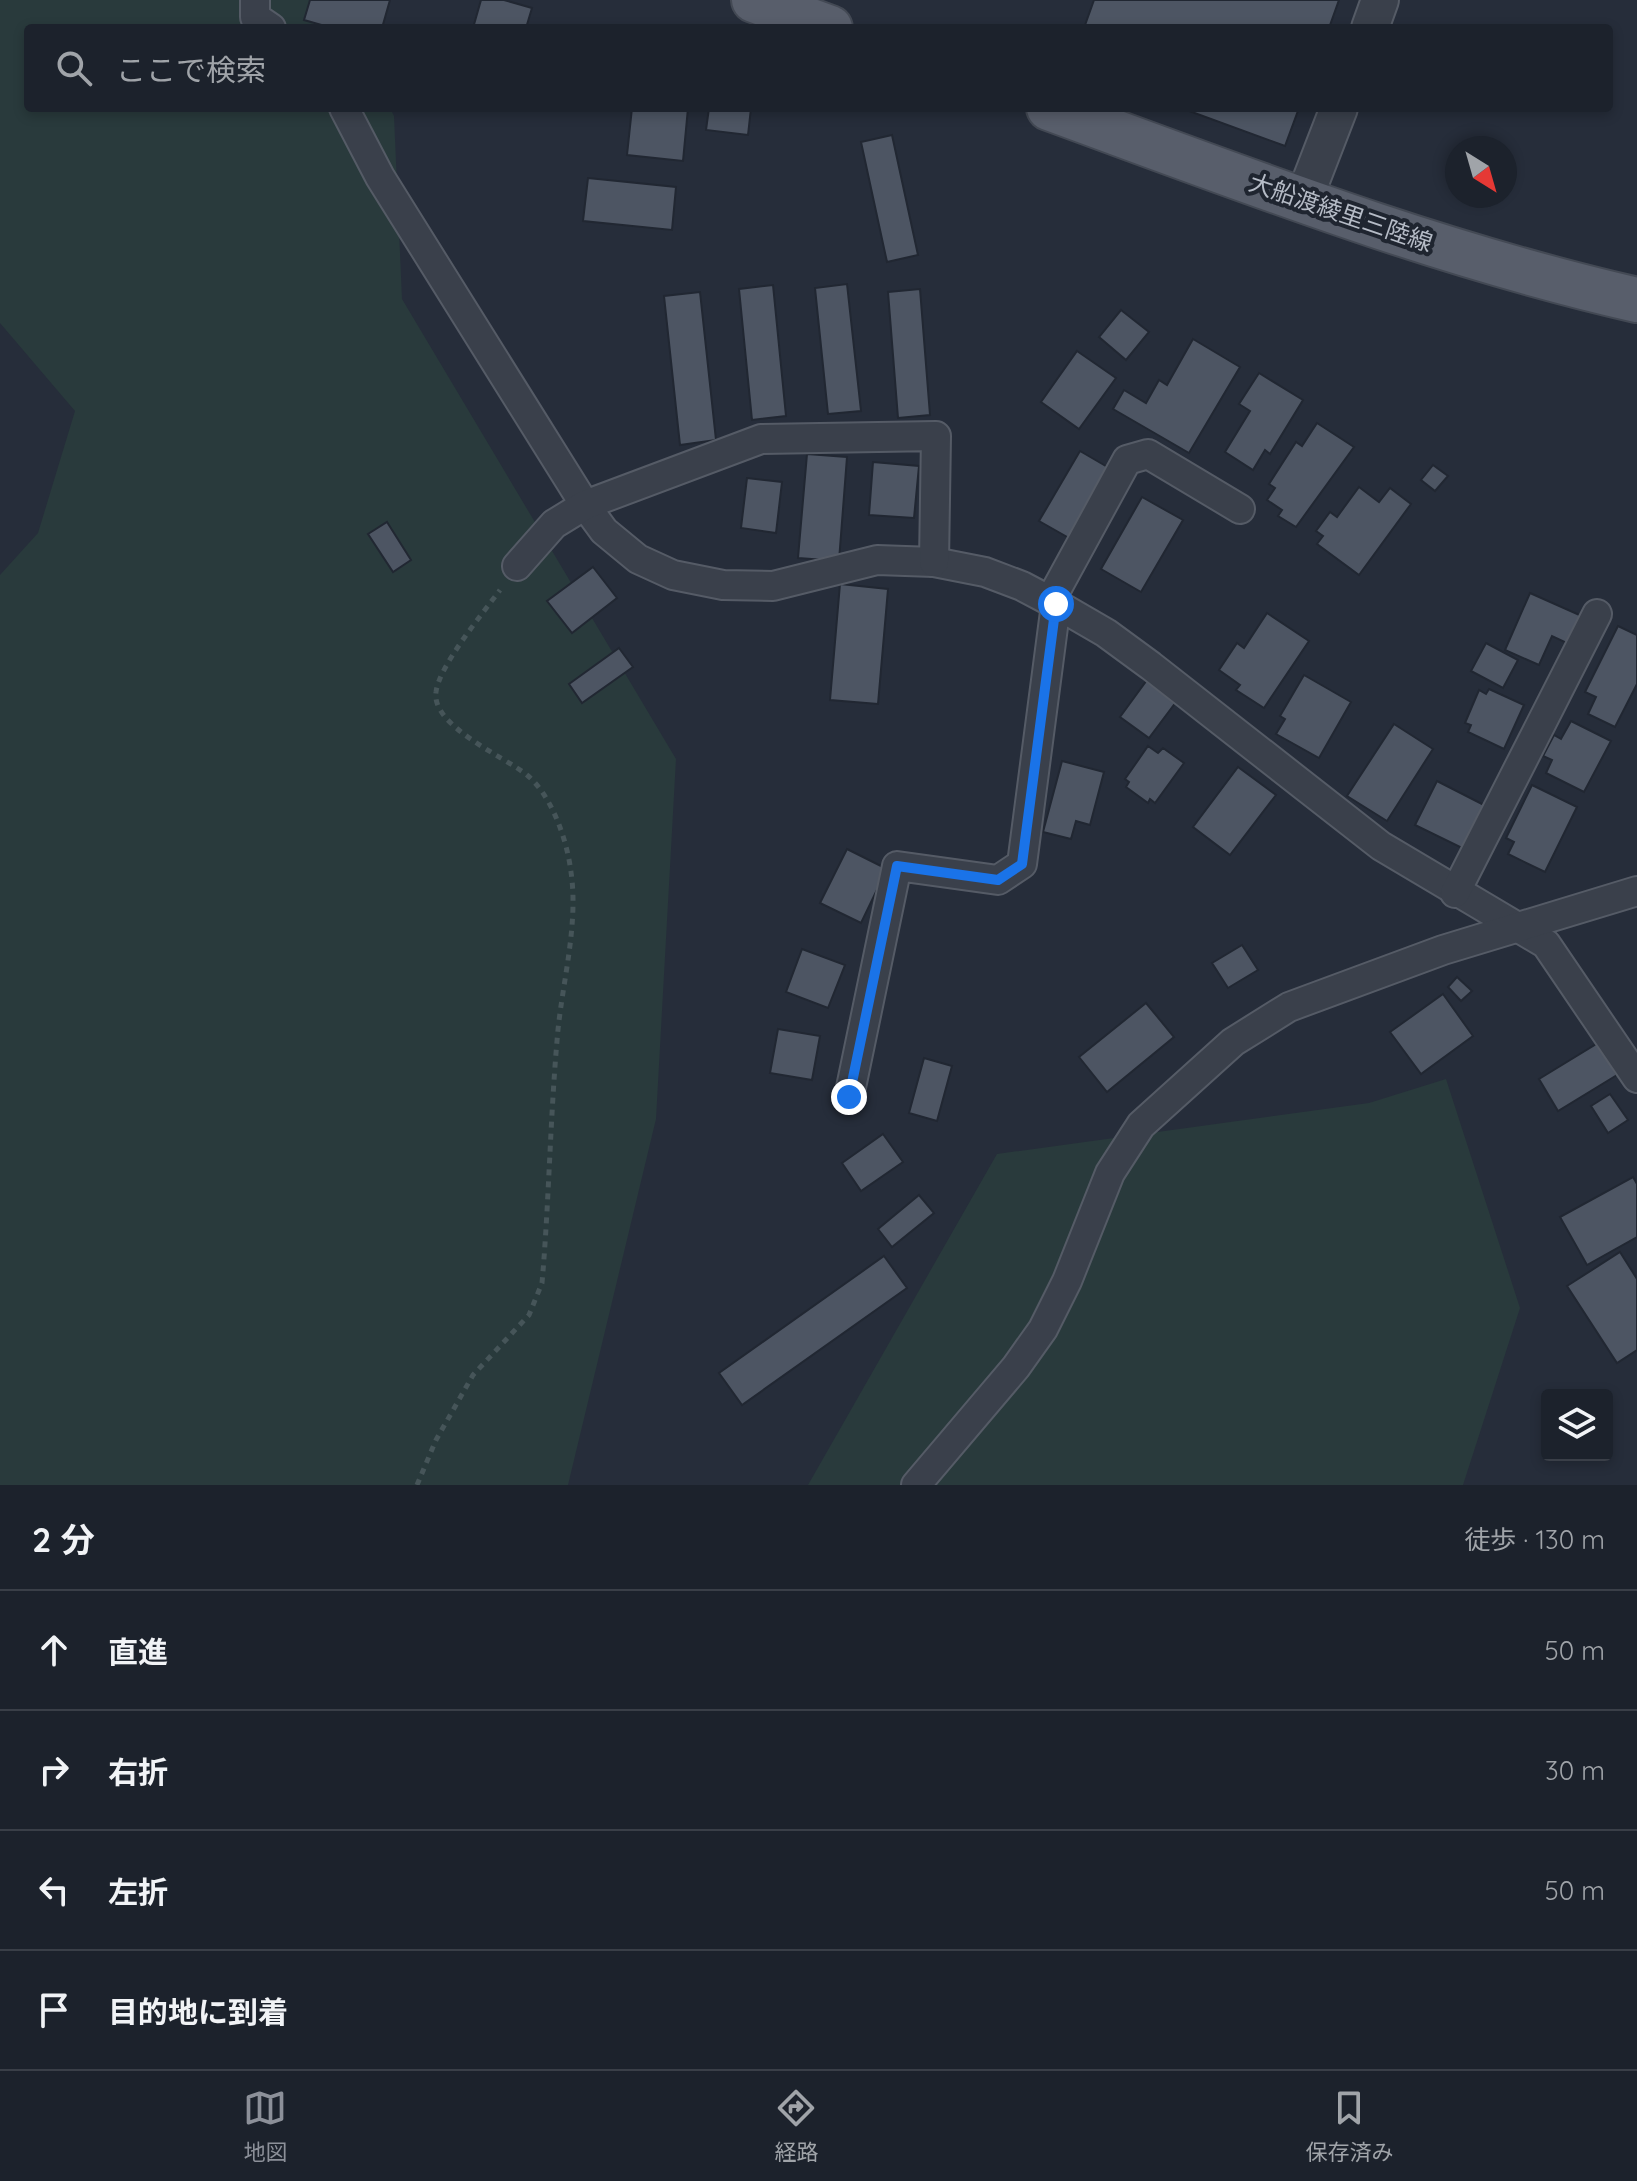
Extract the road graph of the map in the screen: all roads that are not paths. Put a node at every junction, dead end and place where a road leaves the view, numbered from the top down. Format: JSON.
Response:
{"nodes":[{"id":1,"x":255,"y":0,"type":"edge"},
{"id":2,"x":754,"y":0,"type":"edge"},
{"id":3,"x":1380,"y":0,"type":"edge"},
{"id":4,"x":265,"y":24,"type":"edge"},
{"id":5,"x":819,"y":24,"type":"edge"},
{"id":6,"x":1371,"y":24,"type":"edge"},
{"id":7,"x":346,"y":112,"type":"edge"},
{"id":8,"x":1060,"y":112,"type":"edge"},
{"id":9,"x":1337,"y":112,"type":"edge"},
{"id":10,"x":1303,"y":201,"type":"junction"},
{"id":11,"x":1637,"y":300,"type":"edge"},
{"id":12,"x":585,"y":505,"type":"junction"},
{"id":13,"x":1240,"y":509,"type":"dead end"},
{"id":14,"x":934,"y":562,"type":"junction"},
{"id":15,"x":517,"y":566,"type":"road end"},
{"id":16,"x":1053,"y":602,"type":"junction"},
{"id":17,"x":1597,"y":614,"type":"dead end"},
{"id":18,"x":1637,"y":891,"type":"edge"},
{"id":19,"x":1455,"y":893,"type":"junction"},
{"id":20,"x":1514,"y":928,"type":"junction"},
{"id":21,"x":1637,"y":1078,"type":"edge"},
{"id":22,"x":849,"y":1097,"type":"dead end"},
{"id":23,"x":916,"y":1485,"type":"edge"}],
"edges":[{"from":1,"to":4,"type":"street"},
{"from":2,"to":5,"type":"main road"},
{"from":3,"to":6,"type":"street"},
{"from":7,"to":12,"type":"street"},
{"from":8,"to":10,"type":"main road","name":"大船渡綾里三陸線"},
{"from":9,"to":10,"type":"street"},
{"from":10,"to":11,"type":"main road","name":"大船渡綾里三陸線"},
{"from":12,"to":14,"type":"street"},
{"from":12,"to":14,"type":"street"},
{"from":12,"to":15,"type":"street"},
{"from":13,"to":16,"type":"street"},
{"from":14,"to":16,"type":"street"},
{"from":16,"to":19,"type":"street"},
{"from":16,"to":22,"type":"street"},
{"from":17,"to":19,"type":"street"},
{"from":18,"to":20,"type":"street"},
{"from":19,"to":20,"type":"street"},
{"from":20,"to":21,"type":"street"},
{"from":20,"to":23,"type":"street"}]}
